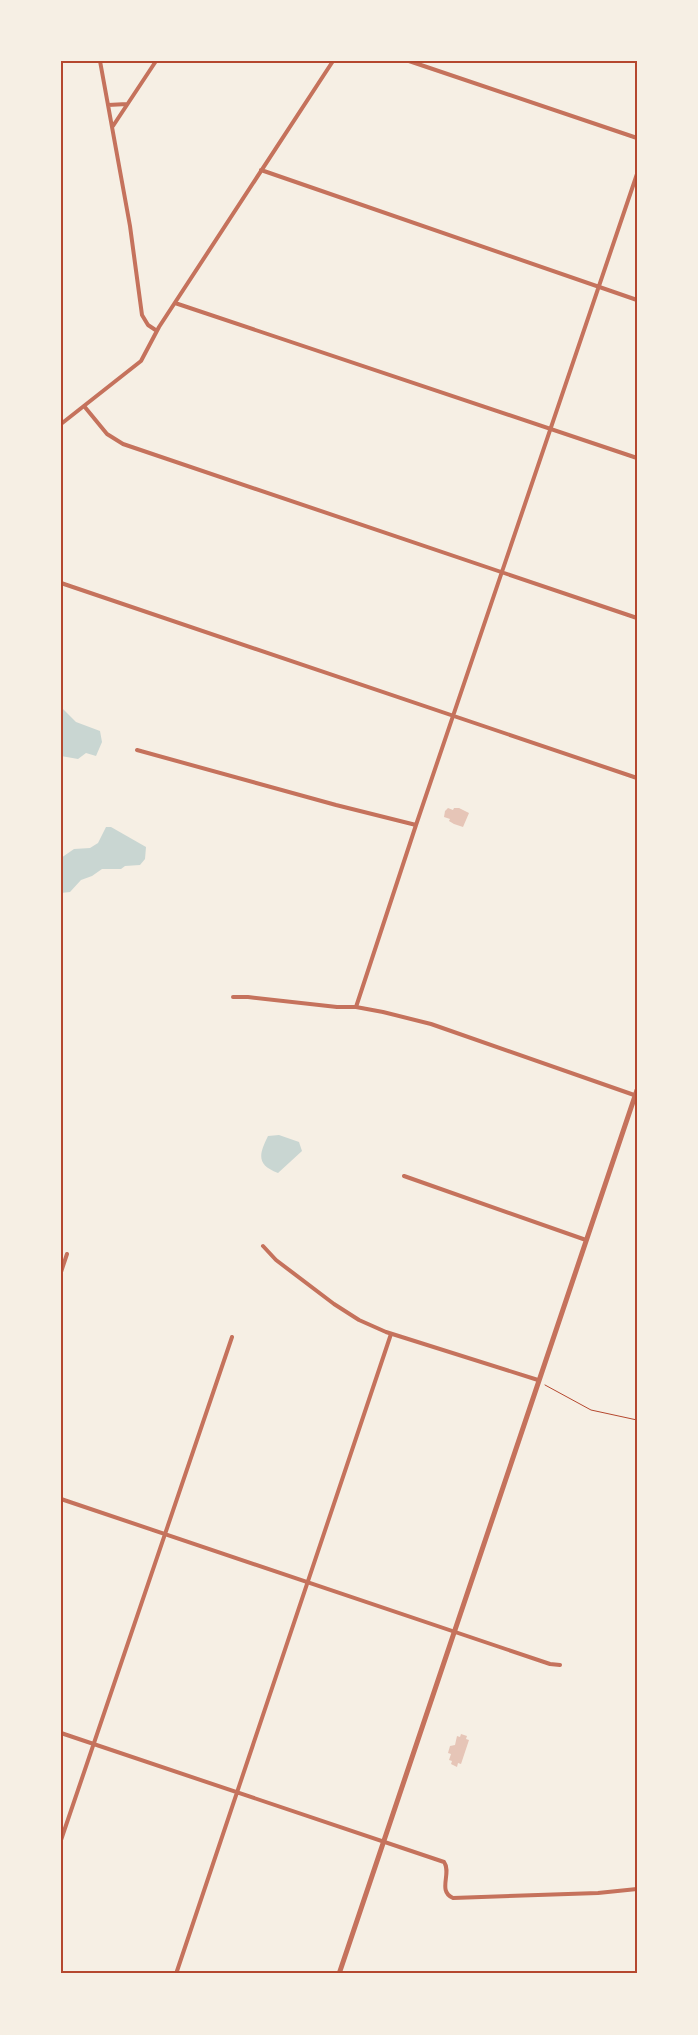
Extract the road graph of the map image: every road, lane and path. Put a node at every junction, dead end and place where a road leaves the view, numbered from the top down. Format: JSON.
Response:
{"nodes":[{"id":1,"x":100,"y":61,"type":"edge"},
{"id":2,"x":156,"y":61,"type":"edge"},
{"id":3,"x":333,"y":61,"type":"edge"},
{"id":4,"x":409,"y":61,"type":"edge"},
{"id":5,"x":127,"y":104,"type":"junction"},
{"id":6,"x":108,"y":105,"type":"junction"},
{"id":7,"x":112,"y":127,"type":"junction"},
{"id":8,"x":637,"y":138,"type":"edge"},
{"id":9,"x":261,"y":170,"type":"junction"},
{"id":10,"x":637,"y":174,"type":"edge"},
{"id":11,"x":598,"y":287,"type":"junction"},
{"id":12,"x":637,"y":300,"type":"edge"},
{"id":13,"x":175,"y":303,"type":"junction"},
{"id":14,"x":157,"y":331,"type":"junction"},
{"id":15,"x":84,"y":406,"type":"junction"},
{"id":16,"x":61,"y":424,"type":"edge"},
{"id":17,"x":550,"y":428,"type":"junction"},
{"id":18,"x":637,"y":458,"type":"edge"},
{"id":19,"x":501,"y":572,"type":"junction"},
{"id":20,"x":61,"y":583,"type":"edge"},
{"id":21,"x":637,"y":618,"type":"edge"},
{"id":22,"x":453,"y":715,"type":"junction"},
{"id":23,"x":137,"y":750,"type":"dead end"},
{"id":24,"x":637,"y":778,"type":"edge"},
{"id":25,"x":416,"y":824,"type":"junction"},
{"id":26,"x":233,"y":997,"type":"dead end"},
{"id":27,"x":356,"y":1007,"type":"junction"},
{"id":28,"x":636,"y":1094,"type":"edge"},
{"id":29,"x":404,"y":1176,"type":"dead end"},
{"id":30,"x":586,"y":1240,"type":"junction"},
{"id":31,"x":263,"y":1246,"type":"dead end"},
{"id":32,"x":67,"y":1254,"type":"dead end"},
{"id":33,"x":61,"y":1272,"type":"edge"},
{"id":34,"x":391,"y":1334,"type":"junction"},
{"id":35,"x":232,"y":1337,"type":"dead end"},
{"id":36,"x":538,"y":1380,"type":"junction"},
{"id":37,"x":637,"y":1420,"type":"edge"},
{"id":38,"x":61,"y":1499,"type":"edge"},
{"id":39,"x":165,"y":1534,"type":"junction"},
{"id":40,"x":307,"y":1582,"type":"junction"},
{"id":41,"x":453,"y":1632,"type":"junction"},
{"id":42,"x":560,"y":1665,"type":"dead end"},
{"id":43,"x":61,"y":1733,"type":"edge"},
{"id":44,"x":93,"y":1744,"type":"junction"},
{"id":45,"x":236,"y":1792,"type":"junction"},
{"id":46,"x":61,"y":1840,"type":"edge"},
{"id":47,"x":383,"y":1841,"type":"junction"},
{"id":48,"x":637,"y":1888,"type":"edge"},
{"id":49,"x":176,"y":1974,"type":"edge"},
{"id":50,"x":339,"y":1974,"type":"edge"}],
"edges":[{"from":1,"to":6,"type":"street"},
{"from":2,"to":5,"type":"street"},
{"from":3,"to":9,"type":"street"},
{"from":4,"to":8,"type":"street"},
{"from":5,"to":6,"type":"street"},
{"from":5,"to":7,"type":"street"},
{"from":6,"to":7,"type":"street"},
{"from":7,"to":14,"type":"street"},
{"from":9,"to":11,"type":"street"},
{"from":9,"to":13,"type":"street"},
{"from":10,"to":11,"type":"street"},
{"from":11,"to":12,"type":"street"},
{"from":11,"to":17,"type":"street"},
{"from":13,"to":14,"type":"street"},
{"from":13,"to":17,"type":"street"},
{"from":14,"to":15,"type":"street"},
{"from":15,"to":16,"type":"street"},
{"from":15,"to":19,"type":"street"},
{"from":17,"to":18,"type":"street"},
{"from":17,"to":19,"type":"street"},
{"from":19,"to":21,"type":"street"},
{"from":19,"to":22,"type":"street"},
{"from":20,"to":22,"type":"street"},
{"from":22,"to":24,"type":"street"},
{"from":22,"to":25,"type":"street"},
{"from":23,"to":25,"type":"street"},
{"from":25,"to":27,"type":"street"},
{"from":26,"to":27,"type":"street"},
{"from":27,"to":28,"type":"street"},
{"from":28,"to":30,"type":"street"},
{"from":29,"to":30,"type":"street"},
{"from":30,"to":36,"type":"street"},
{"from":31,"to":34,"type":"street"},
{"from":32,"to":33,"type":"street"},
{"from":34,"to":36,"type":"street"},
{"from":34,"to":40,"type":"street"},
{"from":35,"to":39,"type":"street"},
{"from":36,"to":37,"type":"path"},
{"from":36,"to":41,"type":"street"},
{"from":38,"to":39,"type":"street"},
{"from":39,"to":40,"type":"street"},
{"from":39,"to":44,"type":"street"},
{"from":40,"to":41,"type":"street"},
{"from":40,"to":45,"type":"street"},
{"from":41,"to":42,"type":"street"},
{"from":41,"to":47,"type":"street"},
{"from":43,"to":44,"type":"street"},
{"from":44,"to":45,"type":"street"},
{"from":44,"to":46,"type":"street"},
{"from":45,"to":47,"type":"street"},
{"from":45,"to":49,"type":"street"},
{"from":47,"to":48,"type":"street"},
{"from":47,"to":50,"type":"street"}]}
